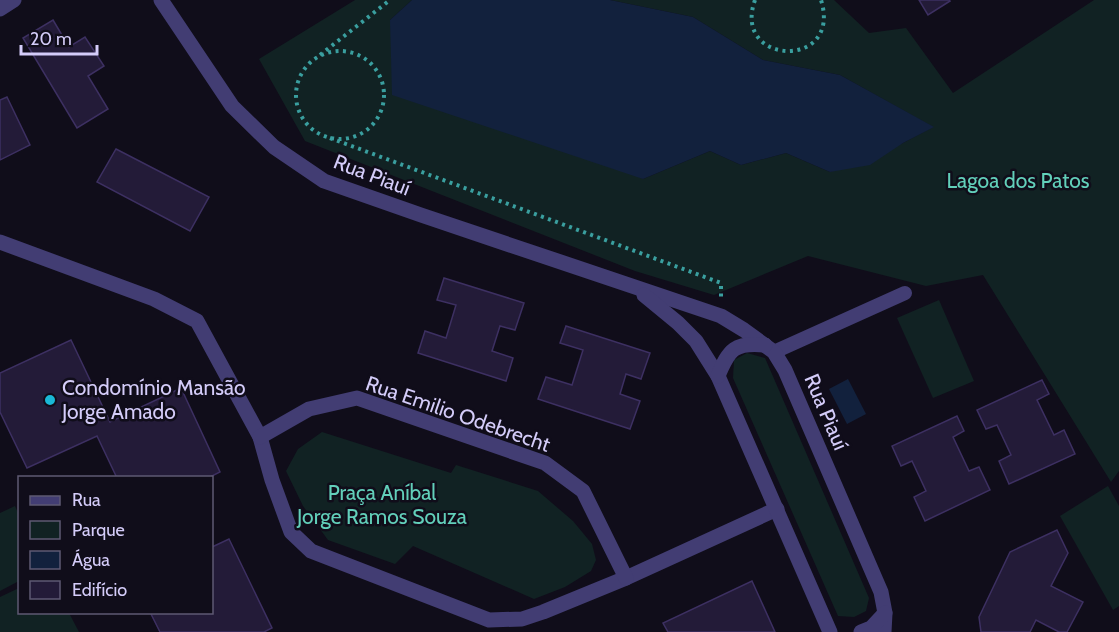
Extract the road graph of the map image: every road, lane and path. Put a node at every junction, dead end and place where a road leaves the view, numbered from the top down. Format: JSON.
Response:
{"nodes":[{"id":1,"x":14,"y":0,"type":"edge"},
{"id":2,"x":161,"y":0,"type":"edge"},
{"id":3,"x":390,"y":0,"type":"edge"},
{"id":4,"x":755,"y":0,"type":"edge"},
{"id":5,"x":821,"y":0,"type":"edge"},
{"id":6,"x":0,"y":9,"type":"edge"},
{"id":7,"x":315,"y":59,"type":"junction"},
{"id":8,"x":330,"y":138,"type":"junction"},
{"id":9,"x":0,"y":242,"type":"edge"},
{"id":10,"x":637,"y":289,"type":"junction"},
{"id":11,"x":905,"y":293,"type":"dead end"},
{"id":12,"x":721,"y":316,"type":"junction"},
{"id":13,"x":769,"y":349,"type":"junction"},
{"id":14,"x":718,"y":375,"type":"junction"},
{"id":15,"x":260,"y":437,"type":"junction"},
{"id":16,"x":777,"y":509,"type":"junction"},
{"id":17,"x":626,"y":578,"type":"junction"},
{"id":18,"x":885,"y":613,"type":"junction"},
{"id":19,"x":830,"y":630,"type":"edge"},
{"id":20,"x":846,"y":632,"type":"edge"},
{"id":21,"x":861,"y":632,"type":"edge"},
{"id":22,"x":884,"y":632,"type":"edge"}],
"edges":[{"from":1,"to":6,"type":"street"},
{"from":2,"to":10,"type":"street","name":"Rua Piauí"},
{"from":3,"to":7,"type":"path"},
{"from":4,"to":5,"type":"path"},
{"from":7,"to":8,"type":"path"},
{"from":7,"to":8,"type":"path"},
{"from":8,"to":12,"type":"path"},
{"from":9,"to":15,"type":"street"},
{"from":10,"to":12,"type":"street","name":"Rua Piauí"},
{"from":10,"to":14,"type":"street","name":"Rua Piauí"},
{"from":11,"to":13,"type":"lane"},
{"from":12,"to":13,"type":"street","name":"Rua Piauí"},
{"from":13,"to":14,"type":"street"},
{"from":13,"to":18,"type":"street","name":"Rua Piauí"},
{"from":14,"to":16,"type":"street","name":"Rua Piauí"},
{"from":15,"to":17,"type":"street","name":"Rua Emilio Odebrecht"},
{"from":15,"to":17,"type":"street"},
{"from":16,"to":17,"type":"street"},
{"from":16,"to":19,"type":"street","name":"Rua Piauí"},
{"from":18,"to":21,"type":"street"},
{"from":18,"to":22,"type":"street","name":"Rua Piauí"},
{"from":19,"to":20,"type":"street"}]}
